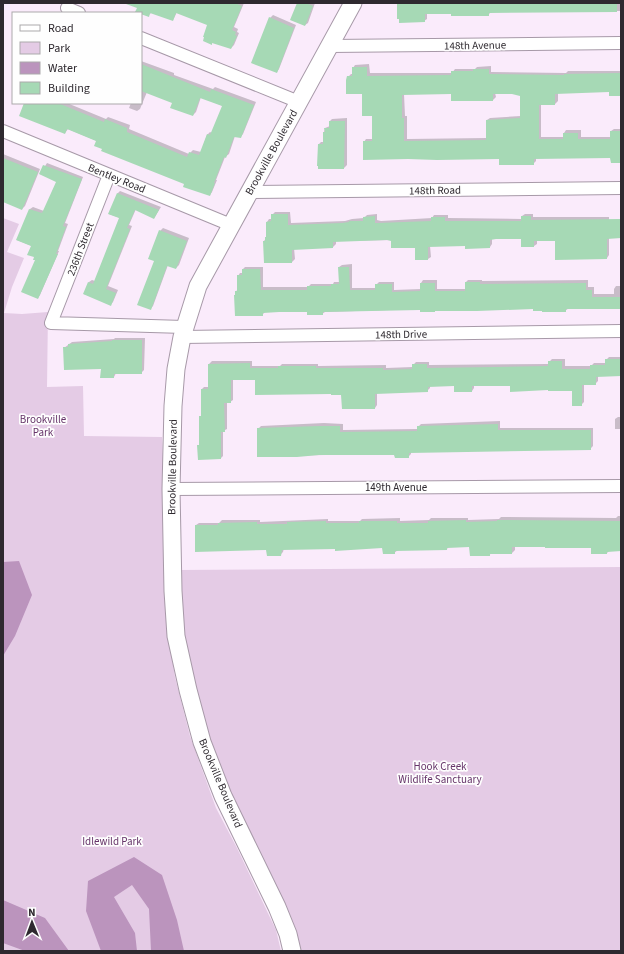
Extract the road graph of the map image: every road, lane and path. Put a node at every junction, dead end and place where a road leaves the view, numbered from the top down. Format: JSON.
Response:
{"nodes":[{"id":1,"x":353,"y":3,"type":"edge"},
{"id":2,"x":68,"y":8,"type":"dead end"},
{"id":3,"x":77,"y":12,"type":"edge"},
{"id":4,"x":142,"y":38,"type":"edge"},
{"id":5,"x":621,"y":43,"type":"edge"},
{"id":6,"x":330,"y":46,"type":"junction"},
{"id":7,"x":299,"y":102,"type":"junction"},
{"id":8,"x":3,"y":131,"type":"edge"},
{"id":9,"x":109,"y":175,"type":"junction"},
{"id":10,"x":621,"y":188,"type":"edge"},
{"id":11,"x":249,"y":192,"type":"junction"},
{"id":12,"x":231,"y":225,"type":"junction"},
{"id":13,"x":51,"y":323,"type":"joint"},
{"id":14,"x":621,"y":331,"type":"edge"},
{"id":15,"x":183,"y":332,"type":"junction"},
{"id":16,"x":621,"y":486,"type":"edge"},
{"id":17,"x":171,"y":489,"type":"junction"},
{"id":18,"x":292,"y":951,"type":"edge"}],
"edges":[{"from":1,"to":6,"type":"street","name":"Brookville Boulevard"},
{"from":2,"to":3,"type":"street"},
{"from":4,"to":7,"type":"street"},
{"from":5,"to":6,"type":"street","name":"148th Avenue"},
{"from":6,"to":7,"type":"street","name":"Brookville Boulevard"},
{"from":7,"to":11,"type":"street","name":"Brookville Boulevard"},
{"from":8,"to":9,"type":"street","name":"Bentley Road"},
{"from":9,"to":12,"type":"street","name":"Bentley Road"},
{"from":9,"to":13,"type":"street","name":"236th Street"},
{"from":10,"to":11,"type":"street","name":"148th Road"},
{"from":11,"to":12,"type":"street","name":"Brookville Boulevard"},
{"from":12,"to":15,"type":"street","name":"Brookville Boulevard"},
{"from":13,"to":15,"type":"street","name":"148th Drive"},
{"from":14,"to":15,"type":"street","name":"148th Drive"},
{"from":15,"to":17,"type":"street","name":"Brookville Boulevard"},
{"from":16,"to":17,"type":"street","name":"149th Avenue"},
{"from":17,"to":18,"type":"street","name":"Brookville Boulevard"}]}
